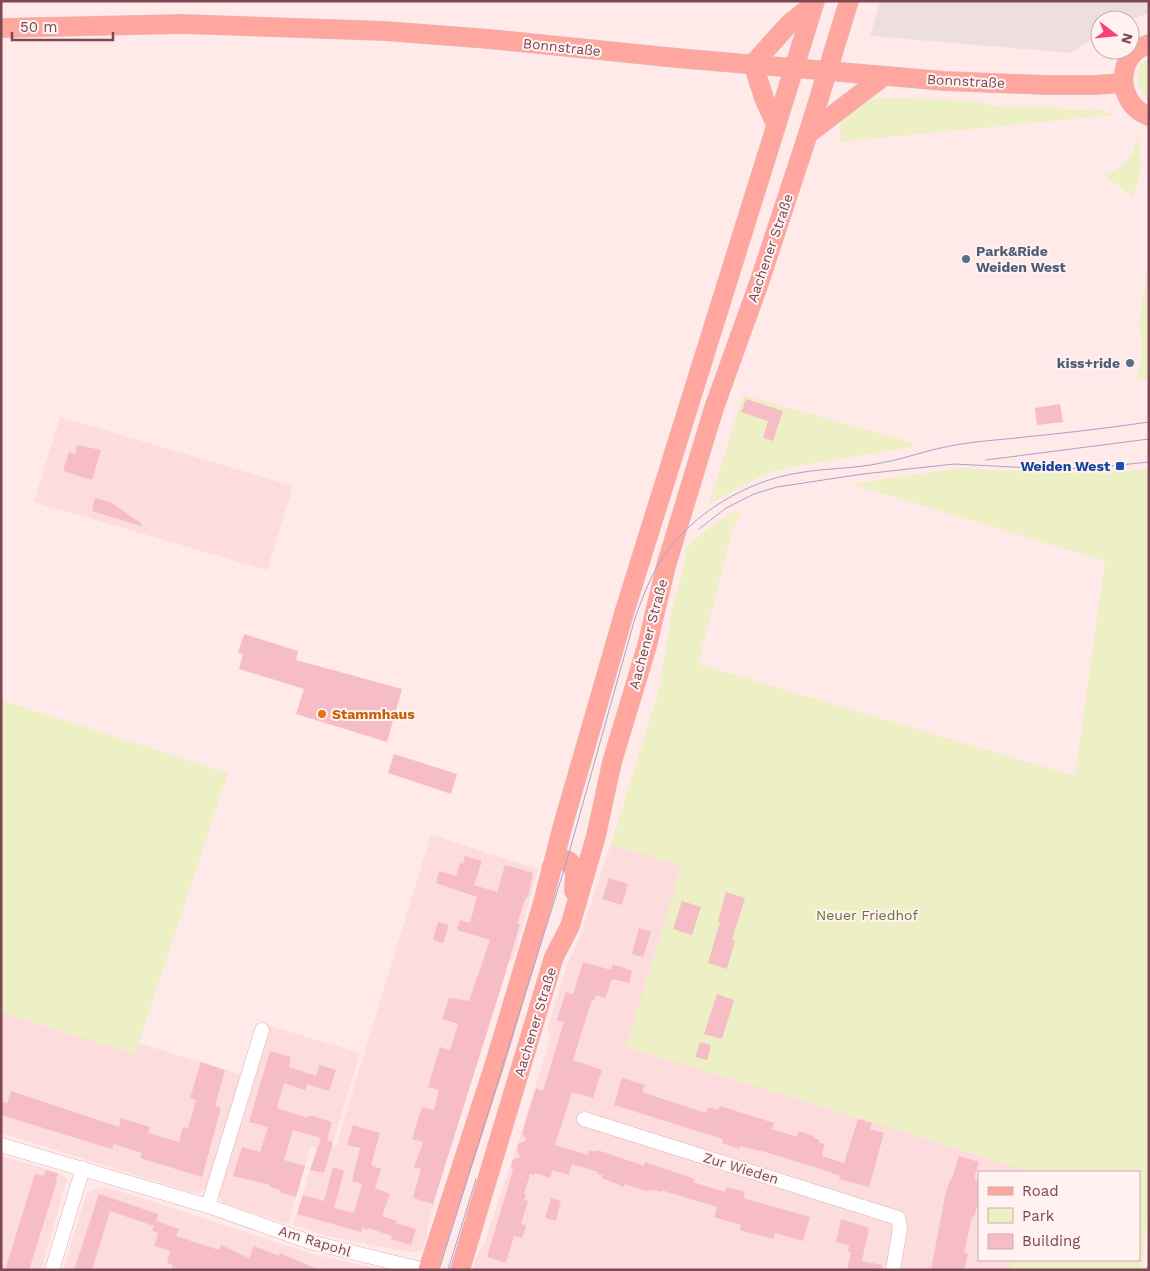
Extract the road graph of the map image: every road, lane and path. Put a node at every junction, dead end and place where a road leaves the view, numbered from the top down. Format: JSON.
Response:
{"nodes":[{"id":1,"x":849,"y":1,"type":"edge"},
{"id":2,"x":814,"y":3,"type":"edge"},
{"id":3,"x":1,"y":28,"type":"edge"},
{"id":4,"x":1149,"y":44,"type":"edge"},
{"id":5,"x":753,"y":64,"type":"junction"},
{"id":6,"x":794,"y":67,"type":"junction"},
{"id":7,"x":827,"y":70,"type":"junction"},
{"id":8,"x":884,"y":76,"type":"junction"},
{"id":9,"x":1123,"y":83,"type":"junction"},
{"id":10,"x":1149,"y":116,"type":"edge"},
{"id":11,"x":776,"y":125,"type":"junction"},
{"id":12,"x":808,"y":134,"type":"junction"},
{"id":13,"x":551,"y":868,"type":"junction"},
{"id":14,"x":574,"y":910,"type":"junction"},
{"id":15,"x":262,"y":1030,"type":"dead end"},
{"id":16,"x":584,"y":1119,"type":"dead end"},
{"id":17,"x":1,"y":1145,"type":"edge"},
{"id":18,"x":83,"y":1168,"type":"junction"},
{"id":19,"x":208,"y":1206,"type":"junction"},
{"id":20,"x":456,"y":1268,"type":"edge"},
{"id":21,"x":52,"y":1270,"type":"edge"},
{"id":22,"x":427,"y":1270,"type":"edge"},
{"id":23,"x":892,"y":1270,"type":"edge"}],
"edges":[{"from":1,"to":7,"type":"main road","name":"Aachener Straße"},
{"from":2,"to":5,"type":"main road"},
{"from":2,"to":6,"type":"main road","name":"Aachener Straße"},
{"from":3,"to":5,"type":"main road","name":"Bonnstraße"},
{"from":4,"to":9,"type":"main road"},
{"from":5,"to":6,"type":"main road","name":"Bonnstraße"},
{"from":5,"to":11,"type":"main road"},
{"from":6,"to":7,"type":"main road","name":"Bonnstraße"},
{"from":6,"to":11,"type":"main road","name":"Aachener Straße"},
{"from":7,"to":8,"type":"main road","name":"Bonnstraße"},
{"from":7,"to":12,"type":"main road","name":"Aachener Straße"},
{"from":8,"to":9,"type":"main road","name":"Bonnstraße"},
{"from":8,"to":12,"type":"main road"},
{"from":9,"to":10,"type":"main road"},
{"from":11,"to":13,"type":"main road","name":"Aachener Straße"},
{"from":12,"to":14,"type":"main road","name":"Aachener Straße"},
{"from":13,"to":14,"type":"main road"},
{"from":13,"to":22,"type":"main road","name":"Aachener Straße"},
{"from":14,"to":20,"type":"main road","name":"Aachener Straße"},
{"from":15,"to":19,"type":"street"},
{"from":16,"to":23,"type":"street","name":"Zur Wieden"},
{"from":17,"to":18,"type":"street","name":"Am Rapohl"},
{"from":18,"to":19,"type":"street","name":"Am Rapohl"},
{"from":18,"to":21,"type":"street"},
{"from":19,"to":22,"type":"street","name":"Am Rapohl"}]}
